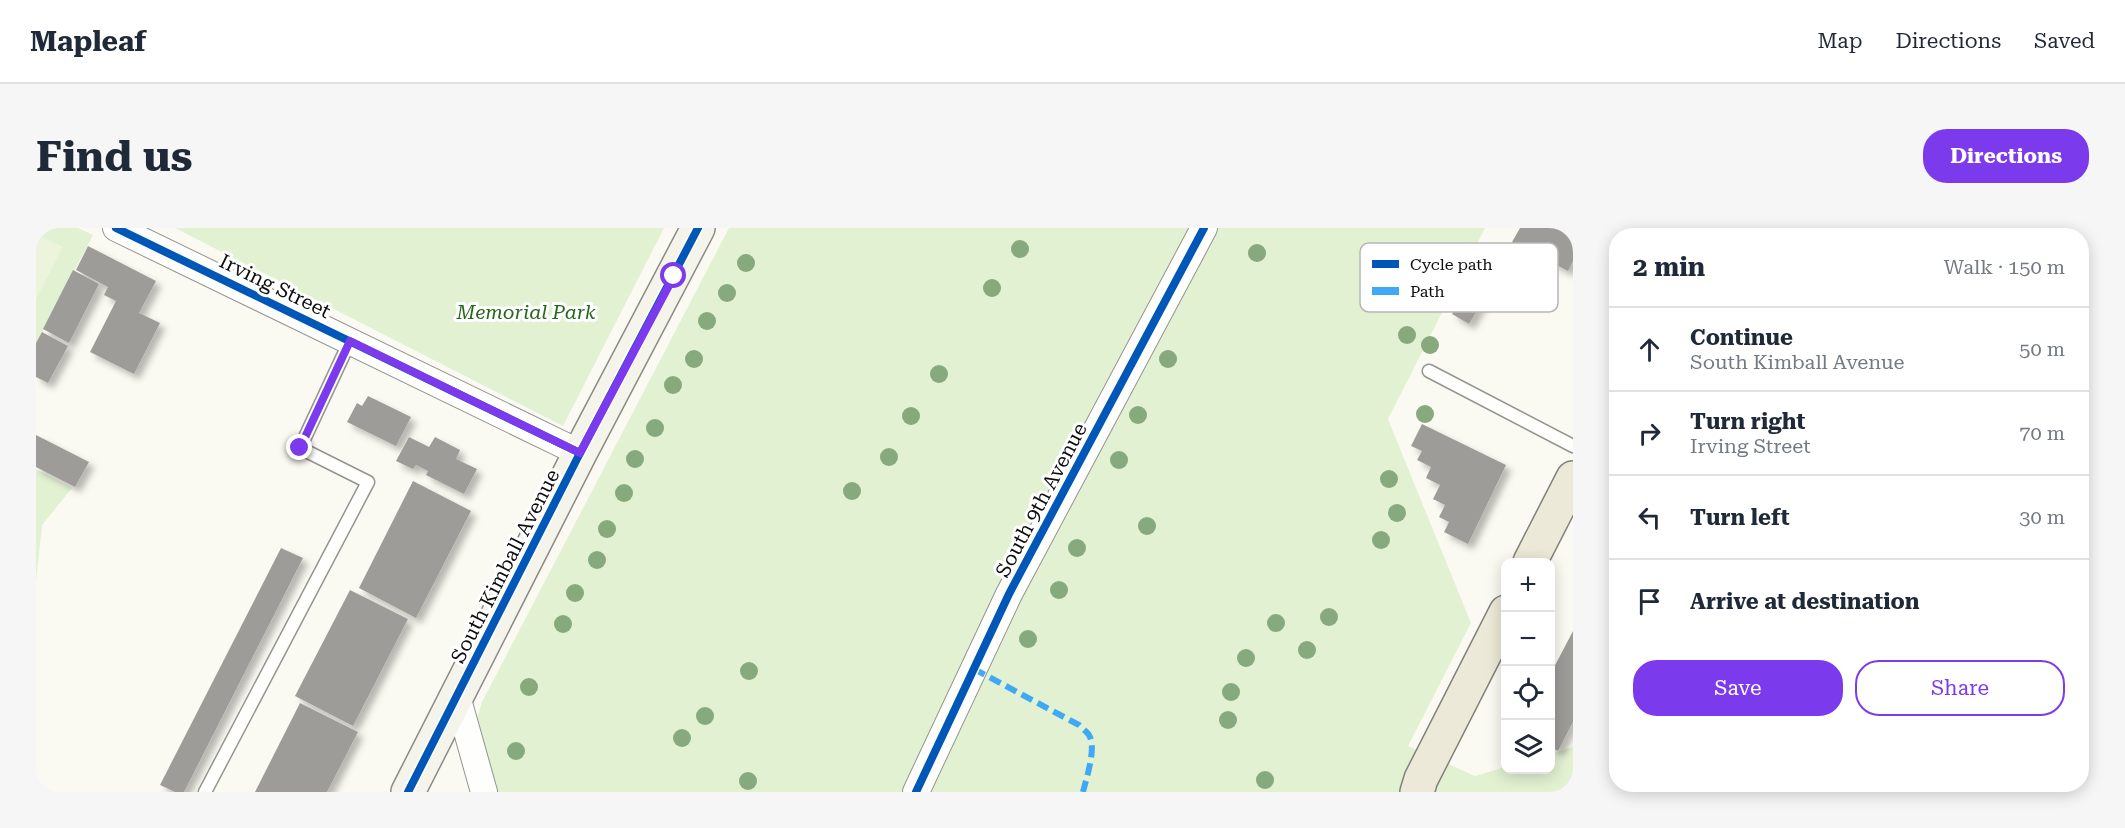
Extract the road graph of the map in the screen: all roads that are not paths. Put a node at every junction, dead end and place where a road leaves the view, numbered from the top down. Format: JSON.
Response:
{"nodes":[{"id":1,"x":116,"y":228,"type":"edge"},
{"id":2,"x":698,"y":228,"type":"edge"},
{"id":3,"x":1204,"y":228,"type":"edge"},
{"id":4,"x":350,"y":341,"type":"junction"},
{"id":5,"x":1429,"y":370,"type":"dead end"},
{"id":6,"x":1573,"y":446,"type":"edge"},
{"id":7,"x":580,"y":453,"type":"junction"},
{"id":8,"x":1573,"y":478,"type":"edge"},
{"id":9,"x":1532,"y":558,"type":"edge"},
{"id":10,"x":1501,"y":622,"type":"edge"},
{"id":11,"x":457,"y":696,"type":"junction"},
{"id":12,"x":205,"y":792,"type":"edge"},
{"id":13,"x":408,"y":792,"type":"edge"},
{"id":14,"x":484,"y":792,"type":"edge"},
{"id":15,"x":916,"y":792,"type":"edge"},
{"id":16,"x":1417,"y":792,"type":"edge"}],
"edges":[{"from":1,"to":4,"type":"street","name":"Irving Street"},
{"from":2,"to":7,"type":"street","name":"South Kimball Avenue"},
{"from":3,"to":15,"type":"street","name":"South 9th Avenue"},
{"from":4,"to":7,"type":"street","name":"Irving Street"},
{"from":4,"to":12,"type":"lane"},
{"from":5,"to":6,"type":"lane"},
{"from":7,"to":11,"type":"street","name":"South Kimball Avenue"},
{"from":8,"to":9,"type":"main road"},
{"from":10,"to":16,"type":"main road"},
{"from":11,"to":13,"type":"street","name":"South Kimball Avenue"},
{"from":11,"to":14,"type":"street"}]}
